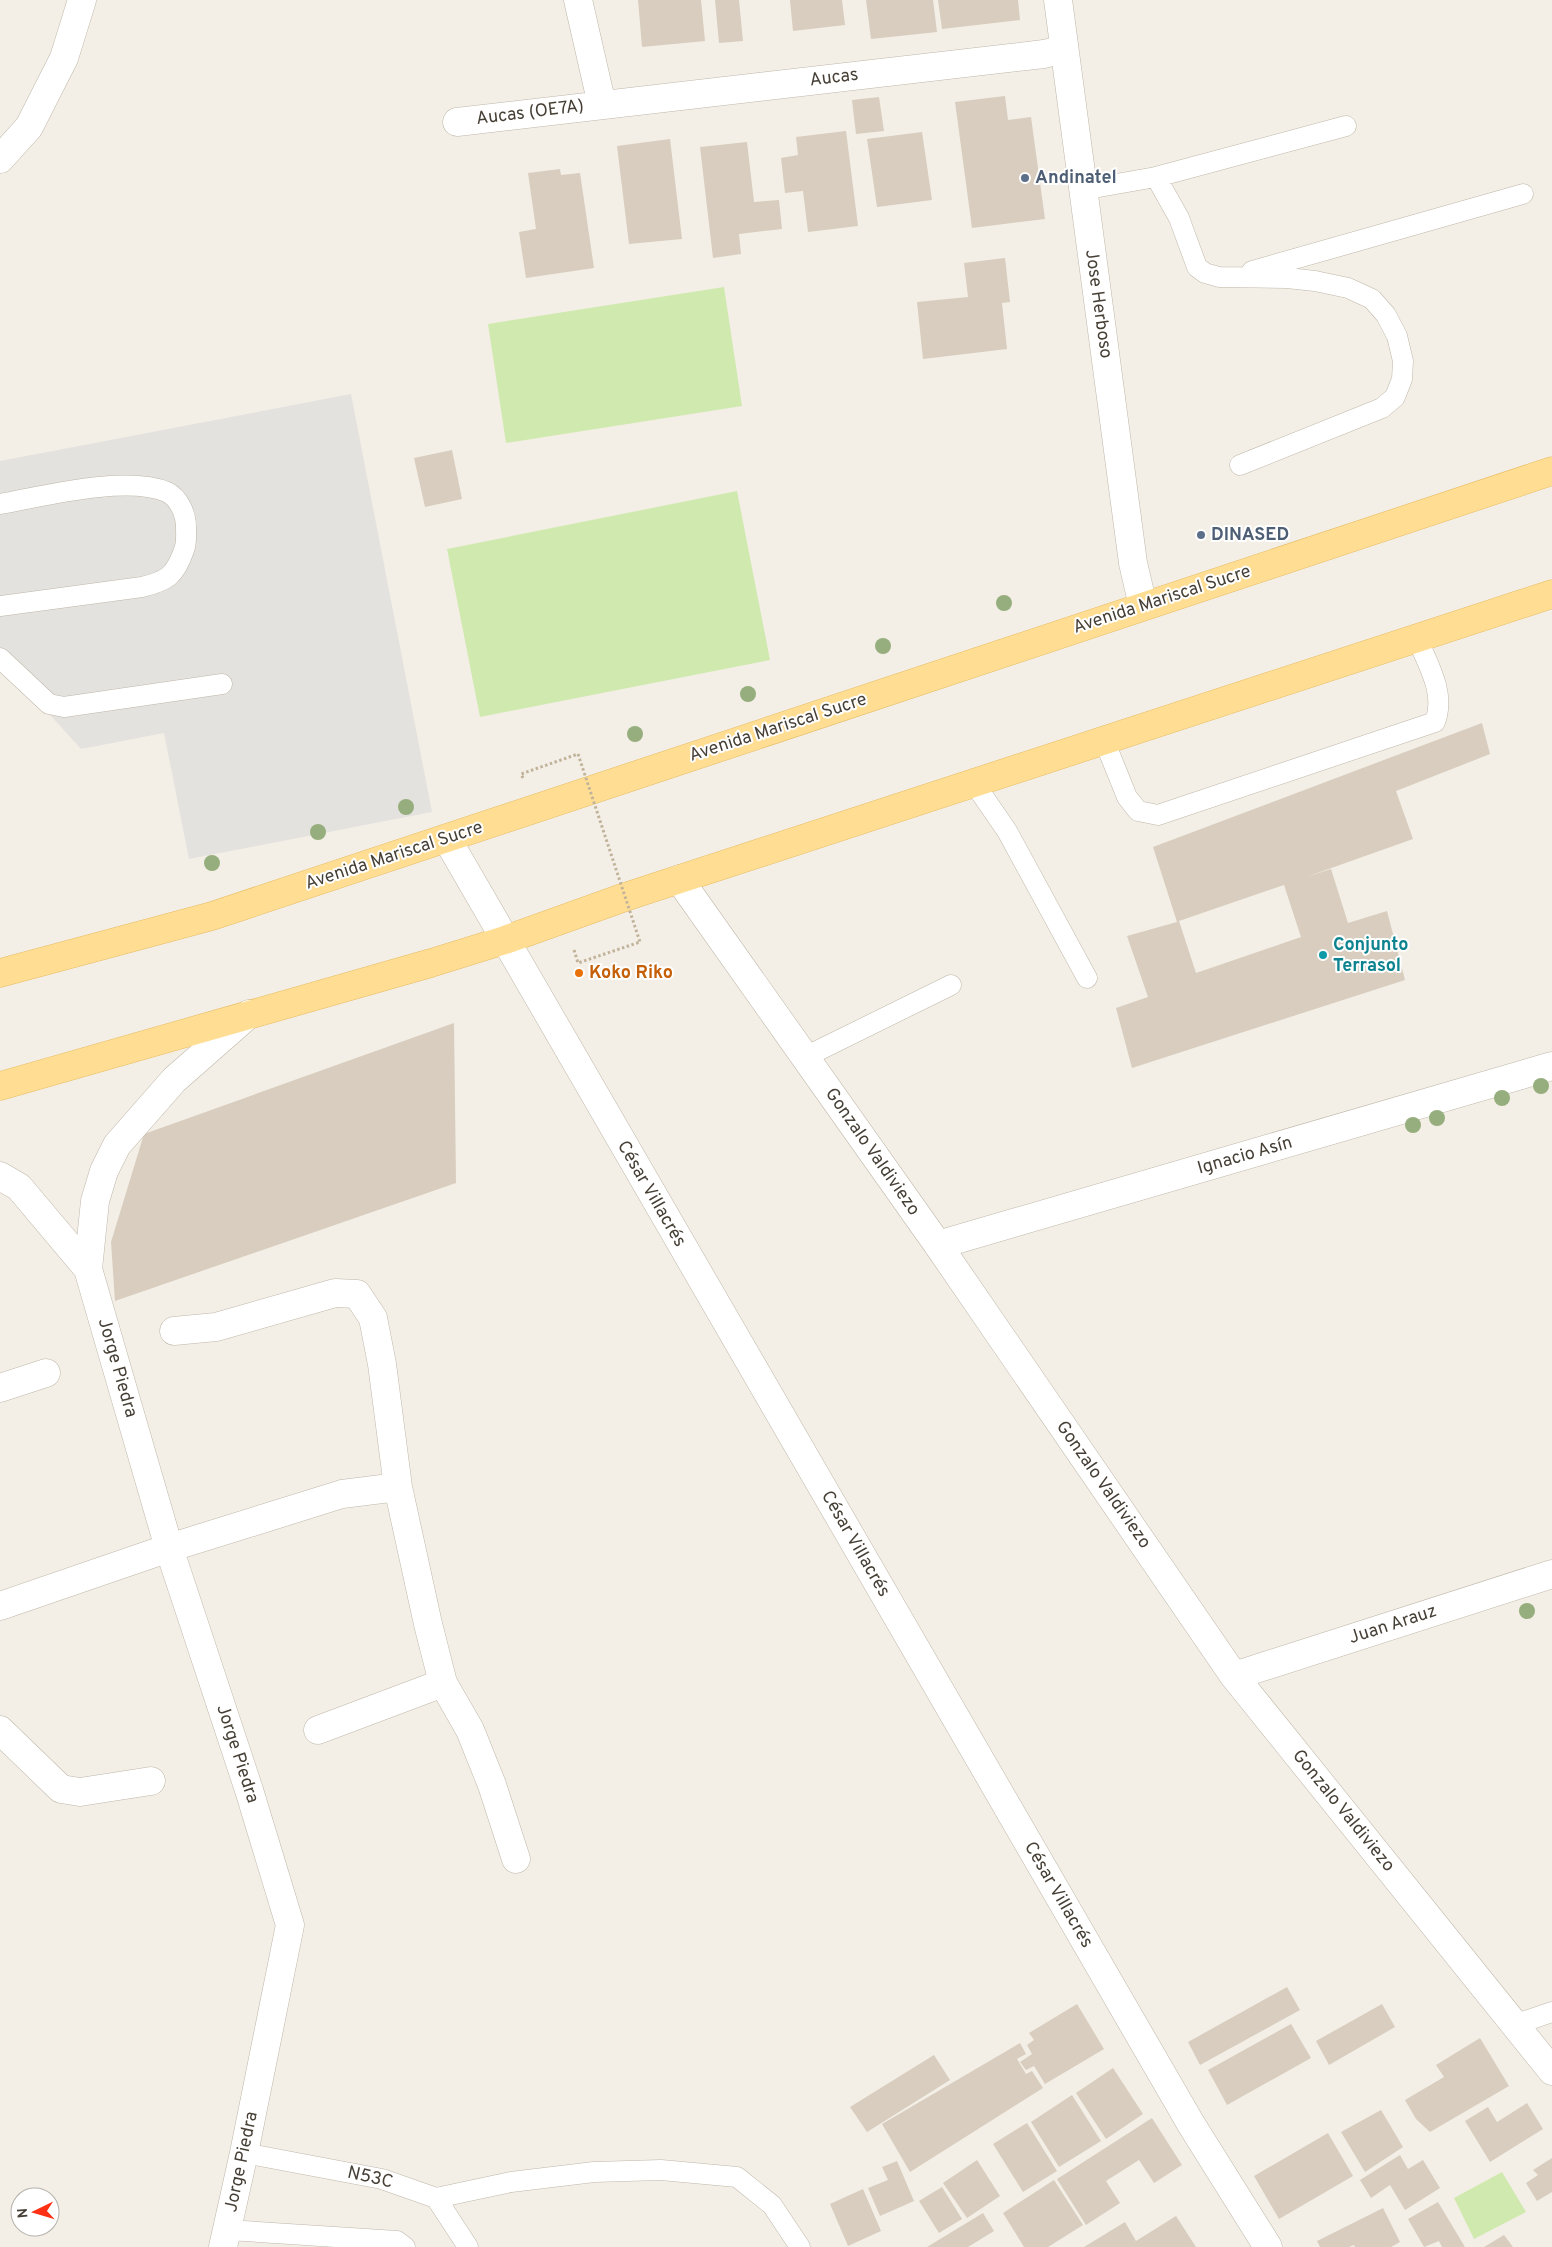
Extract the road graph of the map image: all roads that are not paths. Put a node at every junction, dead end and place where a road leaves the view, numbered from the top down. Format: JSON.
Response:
{"nodes":[{"id":1,"x":82,"y":0,"type":"edge"},
{"id":2,"x":578,"y":0,"type":"edge"},
{"id":3,"x":1058,"y":0,"type":"edge"},
{"id":4,"x":1064,"y":49,"type":"junction"},
{"id":5,"x":602,"y":105,"type":"junction"},
{"id":6,"x":457,"y":122,"type":"dead end"},
{"id":7,"x":1346,"y":126,"type":"dead end"},
{"id":8,"x":0,"y":159,"type":"edge"},
{"id":9,"x":1156,"y":177,"type":"junction"},
{"id":10,"x":1082,"y":190,"type":"junction"},
{"id":11,"x":1523,"y":194,"type":"dead end"},
{"id":12,"x":1233,"y":276,"type":"junction"},
{"id":13,"x":1240,"y":466,"type":"dead end"},
{"id":14,"x":1552,"y":472,"type":"edge"},
{"id":15,"x":0,"y":504,"type":"edge"},
{"id":16,"x":1552,"y":594,"type":"edge"},
{"id":17,"x":0,"y":606,"type":"edge"},
{"id":18,"x":1143,"y":606,"type":"junction"},
{"id":19,"x":1417,"y":638,"type":"junction"},
{"id":20,"x":0,"y":658,"type":"edge"},
{"id":21,"x":222,"y":684,"type":"dead end"},
{"id":22,"x":1104,"y":740,"type":"junction"},
{"id":23,"x":974,"y":783,"type":"junction"},
{"id":24,"x":447,"y":839,"type":"junction"},
{"id":25,"x":679,"y":880,"type":"junction"},
{"id":26,"x":505,"y":940,"type":"junction"},
{"id":27,"x":0,"y":973,"type":"edge"},
{"id":28,"x":1087,"y":978,"type":"dead end"},
{"id":29,"x":951,"y":986,"type":"dead end"},
{"id":30,"x":249,"y":1014,"type":"junction"},
{"id":31,"x":805,"y":1057,"type":"junction"},
{"id":32,"x":1552,"y":1066,"type":"edge"},
{"id":33,"x":0,"y":1086,"type":"edge"},
{"id":34,"x":0,"y":1176,"type":"edge"},
{"id":35,"x":938,"y":1245,"type":"junction"},
{"id":36,"x":88,"y":1269,"type":"junction"},
{"id":37,"x":174,"y":1331,"type":"dead end"},
{"id":38,"x":46,"y":1373,"type":"dead end"},
{"id":39,"x":0,"y":1388,"type":"edge"},
{"id":40,"x":398,"y":1487,"type":"junction"},
{"id":41,"x":169,"y":1548,"type":"junction"},
{"id":42,"x":1552,"y":1574,"type":"edge"},
{"id":43,"x":0,"y":1606,"type":"edge"},
{"id":44,"x":1234,"y":1676,"type":"junction"},
{"id":45,"x":443,"y":1683,"type":"junction"},
{"id":46,"x":0,"y":1730,"type":"edge"},
{"id":47,"x":318,"y":1730,"type":"dead end"},
{"id":48,"x":151,"y":1781,"type":"dead end"},
{"id":49,"x":516,"y":1859,"type":"dead end"},
{"id":50,"x":1552,"y":2012,"type":"edge"},
{"id":51,"x":1514,"y":2025,"type":"junction"},
{"id":52,"x":1552,"y":2072,"type":"edge"},
{"id":53,"x":244,"y":2153,"type":"junction"},
{"id":54,"x":436,"y":2198,"type":"junction"},
{"id":55,"x":225,"y":2239,"type":"edge"},
{"id":56,"x":405,"y":2247,"type":"edge"},
{"id":57,"x":468,"y":2247,"type":"edge"},
{"id":58,"x":800,"y":2247,"type":"edge"},
{"id":59,"x":1268,"y":2247,"type":"edge"}],
"edges":[{"from":1,"to":8,"type":"street"},
{"from":2,"to":5,"type":"street"},
{"from":3,"to":4,"type":"street","name":"Jose Herboso"},
{"from":4,"to":5,"type":"street","name":"Aucas"},
{"from":4,"to":10,"type":"street","name":"Jose Herboso"},
{"from":5,"to":6,"type":"street","name":"Aucas (OE7A)"},
{"from":7,"to":9,"type":"lane"},
{"from":9,"to":10,"type":"lane"},
{"from":9,"to":12,"type":"lane"},
{"from":10,"to":18,"type":"street","name":"Jose Herboso"},
{"from":11,"to":12,"type":"lane"},
{"from":12,"to":13,"type":"lane"},
{"from":14,"to":18,"type":"main road","name":"Avenida Mariscal Sucre"},
{"from":15,"to":17,"type":"lane"},
{"from":16,"to":19,"type":"main road"},
{"from":18,"to":24,"type":"main road","name":"Avenida Mariscal Sucre"},
{"from":19,"to":22,"type":"main road"},
{"from":19,"to":22,"type":"lane"},
{"from":20,"to":21,"type":"lane"},
{"from":22,"to":23,"type":"main road"},
{"from":23,"to":25,"type":"main road"},
{"from":23,"to":28,"type":"lane"},
{"from":24,"to":26,"type":"street","name":"César Villacrés"},
{"from":24,"to":27,"type":"main road","name":"Avenida Mariscal Sucre"},
{"from":25,"to":26,"type":"main road"},
{"from":25,"to":31,"type":"street","name":"Gonzalo Valdiviezo"},
{"from":26,"to":30,"type":"main road"},
{"from":26,"to":59,"type":"street","name":"César Villacrés"},
{"from":29,"to":31,"type":"lane"},
{"from":30,"to":33,"type":"main road"},
{"from":30,"to":36,"type":"street","name":"Jorge Piedra"},
{"from":31,"to":35,"type":"street","name":"Gonzalo Valdiviezo"},
{"from":32,"to":35,"type":"street","name":"Ignacio Asín"},
{"from":34,"to":36,"type":"street","name":"Jorge Piedra"},
{"from":35,"to":44,"type":"street","name":"Gonzalo Valdiviezo"},
{"from":36,"to":41,"type":"street","name":"Jorge Piedra"},
{"from":37,"to":40,"type":"street"},
{"from":38,"to":39,"type":"street"},
{"from":40,"to":41,"type":"street"},
{"from":40,"to":45,"type":"street"},
{"from":41,"to":43,"type":"street"},
{"from":41,"to":53,"type":"street","name":"Jorge Piedra"},
{"from":42,"to":44,"type":"street","name":"Juan Arauz"},
{"from":44,"to":51,"type":"street","name":"Gonzalo Valdiviezo"},
{"from":45,"to":47,"type":"street"},
{"from":45,"to":49,"type":"street"},
{"from":46,"to":48,"type":"street"},
{"from":50,"to":51,"type":"lane"},
{"from":51,"to":52,"type":"street","name":"Gonzalo Valdiviezo"},
{"from":53,"to":54,"type":"lane","name":"N53C"},
{"from":53,"to":55,"type":"street","name":"Jorge Piedra"},
{"from":54,"to":57,"type":"lane"},
{"from":54,"to":58,"type":"lane"},
{"from":55,"to":56,"type":"lane"}]}
